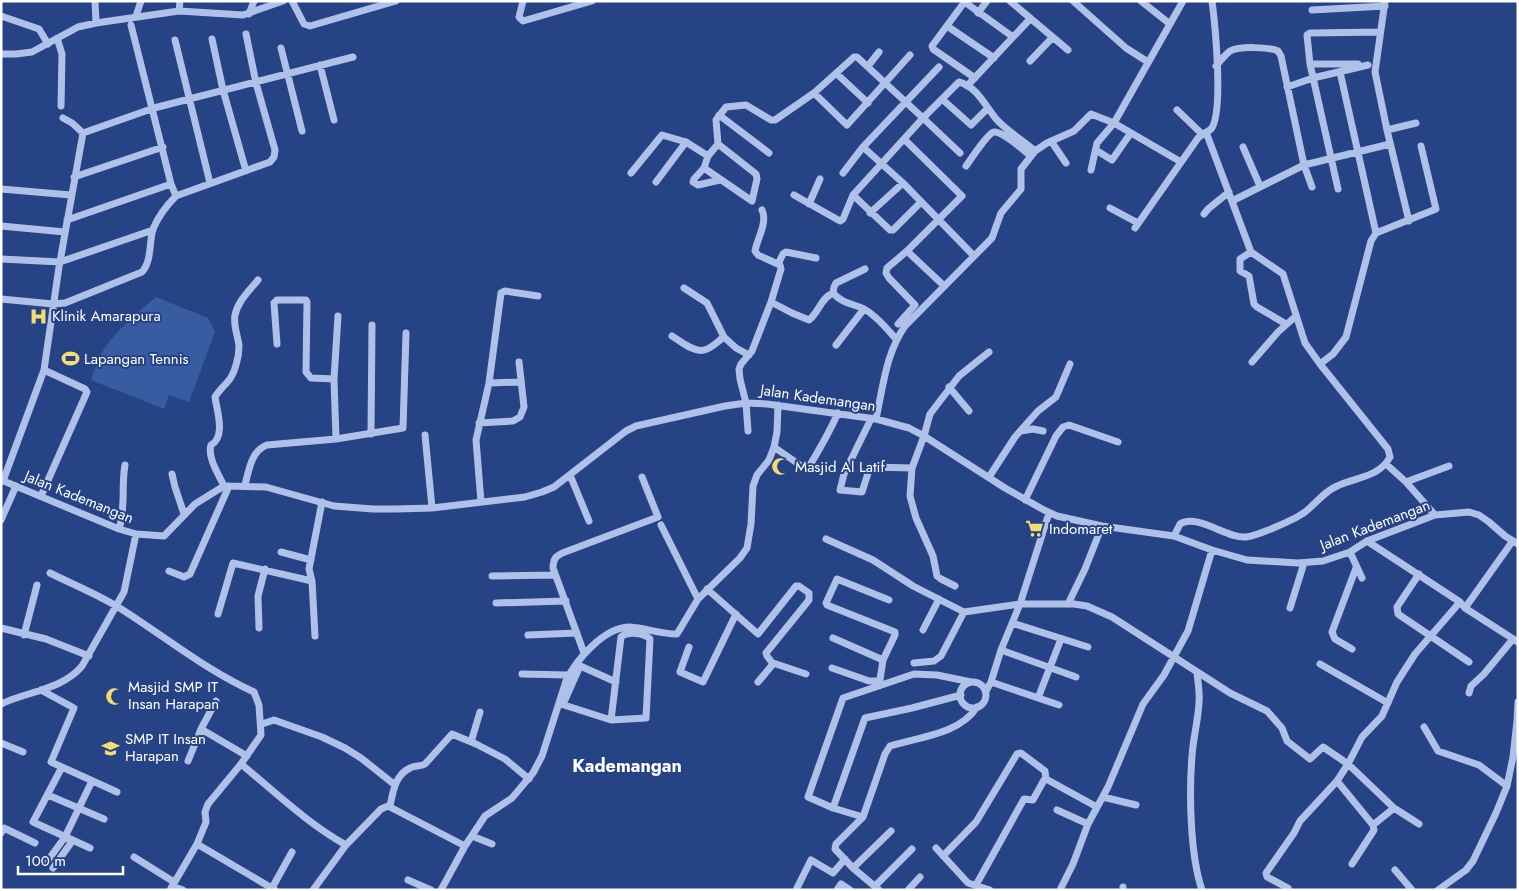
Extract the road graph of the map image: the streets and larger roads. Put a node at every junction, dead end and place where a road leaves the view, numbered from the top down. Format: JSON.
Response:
{"nodes":[{"id":1,"x":95,"y":1,"type":"edge"},
{"id":2,"x":141,"y":1,"type":"edge"},
{"id":3,"x":180,"y":1,"type":"edge"},
{"id":4,"x":254,"y":1,"type":"edge"},
{"id":5,"x":283,"y":1,"type":"edge"},
{"id":6,"x":292,"y":1,"type":"edge"},
{"id":7,"x":396,"y":1,"type":"edge"},
{"id":8,"x":523,"y":1,"type":"edge"},
{"id":9,"x":592,"y":1,"type":"edge"},
{"id":10,"x":986,"y":1,"type":"edge"},
{"id":11,"x":1010,"y":1,"type":"edge"},
{"id":12,"x":1073,"y":1,"type":"edge"},
{"id":13,"x":1141,"y":1,"type":"edge"},
{"id":14,"x":1183,"y":1,"type":"edge"},
{"id":15,"x":1212,"y":1,"type":"edge"},
{"id":16,"x":1385,"y":4,"type":"edge"},
{"id":17,"x":180,"y":10,"type":"junction"},
{"id":18,"x":1312,"y":10,"type":"dead end"},
{"id":19,"x":978,"y":12,"type":"junction"},
{"id":20,"x":249,"y":14,"type":"junction"},
{"id":21,"x":1,"y":16,"type":"edge"},
{"id":22,"x":136,"y":16,"type":"junction"},
{"id":23,"x":1030,"y":19,"type":"junction"},
{"id":24,"x":96,"y":23,"type":"junction"},
{"id":25,"x":1170,"y":24,"type":"junction"},
{"id":26,"x":131,"y":25,"type":"dead end"},
{"id":27,"x":947,"y":26,"type":"junction"},
{"id":28,"x":1380,"y":32,"type":"junction"},
{"id":29,"x":246,"y":34,"type":"dead end"},
{"id":30,"x":1013,"y":37,"type":"junction"},
{"id":31,"x":57,"y":38,"type":"junction"},
{"id":32,"x":1052,"y":38,"type":"junction"},
{"id":33,"x":212,"y":39,"type":"dead end"},
{"id":34,"x":174,"y":40,"type":"dead end"},
{"id":35,"x":48,"y":44,"type":"junction"},
{"id":36,"x":281,"y":48,"type":"dead end"},
{"id":37,"x":1068,"y":50,"type":"dead end"},
{"id":38,"x":879,"y":52,"type":"dead end"},
{"id":39,"x":1,"y":54,"type":"edge"},
{"id":40,"x":910,"y":55,"type":"dead end"},
{"id":41,"x":353,"y":57,"type":"dead end"},
{"id":42,"x":994,"y":58,"type":"junction"},
{"id":43,"x":1030,"y":61,"type":"dead end"},
{"id":44,"x":1148,"y":62,"type":"junction"},
{"id":45,"x":1310,"y":64,"type":"junction"},
{"id":46,"x":320,"y":65,"type":"junction"},
{"id":47,"x":1371,"y":65,"type":"junction"},
{"id":48,"x":868,"y":66,"type":"junction"},
{"id":49,"x":1216,"y":66,"type":"junction"},
{"id":50,"x":939,"y":67,"type":"dead end"},
{"id":51,"x":1340,"y":72,"type":"junction"},
{"id":52,"x":287,"y":74,"type":"junction"},
{"id":53,"x":837,"y":74,"type":"junction"},
{"id":54,"x":975,"y":78,"type":"junction"},
{"id":55,"x":1313,"y":78,"type":"junction"},
{"id":56,"x":256,"y":83,"type":"junction"},
{"id":57,"x":886,"y":83,"type":"junction"},
{"id":58,"x":967,"y":86,"type":"junction"},
{"id":59,"x":1287,"y":87,"type":"junction"},
{"id":60,"x":224,"y":90,"type":"junction"},
{"id":61,"x":814,"y":94,"type":"junction"},
{"id":62,"x":942,"y":99,"type":"junction"},
{"id":63,"x":189,"y":100,"type":"junction"},
{"id":64,"x":906,"y":102,"type":"junction"},
{"id":65,"x":868,"y":103,"type":"junction"},
{"id":66,"x":61,"y":106,"type":"dead end"},
{"id":67,"x":154,"y":108,"type":"junction"},
{"id":68,"x":988,"y":108,"type":"junction"},
{"id":69,"x":1177,"y":110,"type":"dead end"},
{"id":70,"x":719,"y":115,"type":"junction"},
{"id":71,"x":63,"y":118,"type":"dead end"},
{"id":72,"x":923,"y":118,"type":"junction"},
{"id":73,"x":334,"y":120,"type":"dead end"},
{"id":74,"x":1114,"y":123,"type":"junction"},
{"id":75,"x":1416,"y":123,"type":"dead end"},
{"id":76,"x":1387,"y":130,"type":"junction"},
{"id":77,"x":302,"y":132,"type":"dead end"},
{"id":78,"x":83,"y":133,"type":"junction"},
{"id":79,"x":1204,"y":133,"type":"junction"},
{"id":80,"x":1130,"y":134,"type":"junction"},
{"id":81,"x":904,"y":139,"type":"junction"},
{"id":82,"x":686,"y":142,"type":"junction"},
{"id":83,"x":1051,"y":142,"type":"junction"},
{"id":84,"x":718,"y":144,"type":"junction"},
{"id":85,"x":1390,"y":144,"type":"junction"},
{"id":86,"x":1422,"y":146,"type":"dead end"},
{"id":87,"x":163,"y":147,"type":"junction"},
{"id":88,"x":863,"y":147,"type":"junction"},
{"id":89,"x":1243,"y":147,"type":"dead end"},
{"id":90,"x":1099,"y":152,"type":"dead end"},
{"id":91,"x":1358,"y":152,"type":"junction"},
{"id":92,"x":769,"y":153,"type":"dead end"},
{"id":93,"x":960,"y":153,"type":"dead end"},
{"id":94,"x":1033,"y":154,"type":"junction"},
{"id":95,"x":708,"y":156,"type":"junction"},
{"id":96,"x":1331,"y":158,"type":"junction"},
{"id":97,"x":1181,"y":162,"type":"junction"},
{"id":98,"x":1066,"y":163,"type":"dead end"},
{"id":99,"x":881,"y":164,"type":"junction"},
{"id":100,"x":1304,"y":165,"type":"junction"},
{"id":101,"x":966,"y":166,"type":"dead end"},
{"id":102,"x":704,"y":168,"type":"junction"},
{"id":103,"x":246,"y":170,"type":"junction"},
{"id":104,"x":1091,"y":170,"type":"dead end"},
{"id":105,"x":630,"y":173,"type":"dead end"},
{"id":106,"x":843,"y":173,"type":"dead end"},
{"id":107,"x":74,"y":177,"type":"junction"},
{"id":108,"x":820,"y":179,"type":"dead end"},
{"id":109,"x":720,"y":180,"type":"junction"},
{"id":110,"x":656,"y":182,"type":"dead end"},
{"id":111,"x":210,"y":183,"type":"junction"},
{"id":112,"x":903,"y":183,"type":"junction"},
{"id":113,"x":171,"y":184,"type":"junction"},
{"id":114,"x":1260,"y":186,"type":"junction"},
{"id":115,"x":1312,"y":187,"type":"dead end"},
{"id":116,"x":1,"y":189,"type":"edge"},
{"id":117,"x":1338,"y":189,"type":"dead end"},
{"id":118,"x":1228,"y":192,"type":"junction"},
{"id":119,"x":71,"y":195,"type":"junction"},
{"id":120,"x":794,"y":195,"type":"dead end"},
{"id":121,"x":853,"y":195,"type":"junction"},
{"id":122,"x":176,"y":196,"type":"junction"},
{"id":123,"x":1232,"y":201,"type":"junction"},
{"id":124,"x":921,"y":202,"type":"junction"},
{"id":125,"x":809,"y":204,"type":"junction"},
{"id":126,"x":1110,"y":208,"type":"dead end"},
{"id":127,"x":762,"y":210,"type":"dead end"},
{"id":128,"x":870,"y":213,"type":"junction"},
{"id":129,"x":1204,"y":214,"type":"dead end"},
{"id":130,"x":67,"y":220,"type":"junction"},
{"id":131,"x":938,"y":220,"type":"junction"},
{"id":132,"x":1409,"y":221,"type":"junction"},
{"id":133,"x":1,"y":226,"type":"edge"},
{"id":134,"x":153,"y":230,"type":"junction"},
{"id":135,"x":65,"y":232,"type":"junction"},
{"id":136,"x":1376,"y":233,"type":"junction"},
{"id":137,"x":907,"y":251,"type":"junction"},
{"id":138,"x":1251,"y":252,"type":"junction"},
{"id":139,"x":974,"y":256,"type":"junction"},
{"id":140,"x":816,"y":258,"type":"dead end"},
{"id":141,"x":1,"y":259,"type":"edge"},
{"id":142,"x":60,"y":262,"type":"junction"},
{"id":143,"x":778,"y":264,"type":"junction"},
{"id":144,"x":865,"y":269,"type":"dead end"},
{"id":145,"x":258,"y":280,"type":"dead end"},
{"id":146,"x":941,"y":283,"type":"dead end"},
{"id":147,"x":684,"y":288,"type":"dead end"},
{"id":148,"x":833,"y":293,"type":"junction"},
{"id":149,"x":538,"y":296,"type":"dead end"},
{"id":150,"x":1,"y":299,"type":"edge"},
{"id":151,"x":771,"y":302,"type":"junction"},
{"id":152,"x":53,"y":304,"type":"junction"},
{"id":153,"x":864,"y":310,"type":"junction"},
{"id":154,"x":338,"y":316,"type":"dead end"},
{"id":155,"x":1296,"y":316,"type":"junction"},
{"id":156,"x":898,"y":324,"type":"dead end"},
{"id":157,"x":1286,"y":324,"type":"junction"},
{"id":158,"x":372,"y":325,"type":"dead end"},
{"id":159,"x":406,"y":333,"type":"dead end"},
{"id":160,"x":672,"y":336,"type":"dead end"},
{"id":161,"x":724,"y":337,"type":"junction"},
{"id":162,"x":896,"y":339,"type":"junction"},
{"id":163,"x":277,"y":344,"type":"dead end"},
{"id":164,"x":836,"y":345,"type":"dead end"},
{"id":165,"x":989,"y":352,"type":"dead end"},
{"id":166,"x":749,"y":355,"type":"junction"},
{"id":167,"x":519,"y":362,"type":"dead end"},
{"id":168,"x":1252,"y":362,"type":"dead end"},
{"id":169,"x":1070,"y":364,"type":"dead end"},
{"id":170,"x":1320,"y":364,"type":"junction"},
{"id":171,"x":44,"y":370,"type":"junction"},
{"id":172,"x":334,"y":379,"type":"junction"},
{"id":173,"x":522,"y":382,"type":"junction"},
{"id":174,"x":489,"y":383,"type":"junction"},
{"id":175,"x":950,"y":387,"type":"junction"},
{"id":176,"x":746,"y":403,"type":"junction"},
{"id":177,"x":778,"y":405,"type":"junction"},
{"id":178,"x":969,"y":411,"type":"dead end"},
{"id":179,"x":838,"y":413,"type":"junction"},
{"id":180,"x":874,"y":419,"type":"junction"},
{"id":181,"x":479,"y":423,"type":"junction"},
{"id":182,"x":748,"y":431,"type":"dead end"},
{"id":183,"x":1021,"y":431,"type":"junction"},
{"id":184,"x":1043,"y":431,"type":"dead end"},
{"id":185,"x":371,"y":434,"type":"junction"},
{"id":186,"x":425,"y":435,"type":"dead end"},
{"id":187,"x":924,"y":436,"type":"junction"},
{"id":188,"x":336,"y":440,"type":"junction"},
{"id":189,"x":1118,"y":442,"type":"dead end"},
{"id":190,"x":774,"y":447,"type":"junction"},
{"id":191,"x":1386,"y":464,"type":"junction"},
{"id":192,"x":125,"y":465,"type":"dead end"},
{"id":193,"x":1449,"y":466,"type":"dead end"},
{"id":194,"x":912,"y":468,"type":"junction"},
{"id":195,"x":172,"y":474,"type":"dead end"},
{"id":196,"x":570,"y":475,"type":"junction"},
{"id":197,"x":642,"y":477,"type":"dead end"},
{"id":198,"x":989,"y":477,"type":"junction"},
{"id":199,"x":2,"y":480,"type":"edge"},
{"id":200,"x":1406,"y":482,"type":"junction"},
{"id":201,"x":16,"y":486,"type":"junction"},
{"id":202,"x":227,"y":486,"type":"junction"},
{"id":203,"x":245,"y":486,"type":"junction"},
{"id":204,"x":41,"y":496,"type":"junction"},
{"id":205,"x":1025,"y":500,"type":"junction"},
{"id":206,"x":322,"y":502,"type":"junction"},
{"id":207,"x":481,"y":502,"type":"junction"},
{"id":208,"x":432,"y":508,"type":"junction"},
{"id":209,"x":1049,"y":513,"type":"junction"},
{"id":210,"x":184,"y":514,"type":"junction"},
{"id":211,"x":1435,"y":515,"type":"junction"},
{"id":212,"x":1,"y":520,"type":"edge"},
{"id":213,"x":589,"y":521,"type":"dead end"},
{"id":214,"x":661,"y":525,"type":"dead end"},
{"id":215,"x":1102,"y":526,"type":"junction"},
{"id":216,"x":119,"y":529,"type":"junction"},
{"id":217,"x":136,"y":534,"type":"junction"},
{"id":218,"x":1174,"y":536,"type":"junction"},
{"id":219,"x":826,"y":539,"type":"dead end"},
{"id":220,"x":1367,"y":541,"type":"junction"},
{"id":221,"x":1515,"y":543,"type":"edge"},
{"id":222,"x":1212,"y":550,"type":"junction"},
{"id":223,"x":281,"y":552,"type":"dead end"},
{"id":224,"x":1350,"y":552,"type":"junction"},
{"id":225,"x":311,"y":560,"type":"junction"},
{"id":226,"x":1304,"y":563,"type":"junction"},
{"id":227,"x":1356,"y":568,"type":"junction"},
{"id":228,"x":265,"y":569,"type":"junction"},
{"id":229,"x":169,"y":571,"type":"dead end"},
{"id":230,"x":50,"y":573,"type":"dead end"},
{"id":231,"x":1419,"y":574,"type":"junction"},
{"id":232,"x":555,"y":575,"type":"junction"},
{"id":233,"x":492,"y":576,"type":"dead end"},
{"id":234,"x":1362,"y":578,"type":"dead end"},
{"id":235,"x":312,"y":581,"type":"junction"},
{"id":236,"x":37,"y":584,"type":"dead end"},
{"id":237,"x":955,"y":586,"type":"dead end"},
{"id":238,"x":707,"y":589,"type":"junction"},
{"id":239,"x":698,"y":599,"type":"junction"},
{"id":240,"x":939,"y":599,"type":"junction"},
{"id":241,"x":889,"y":600,"type":"dead end"},
{"id":242,"x":566,"y":601,"type":"junction"},
{"id":243,"x":1460,"y":602,"type":"junction"},
{"id":244,"x":496,"y":603,"type":"dead end"},
{"id":245,"x":1020,"y":604,"type":"junction"},
{"id":246,"x":1068,"y":604,"type":"junction"},
{"id":247,"x":116,"y":606,"type":"junction"},
{"id":248,"x":1290,"y":608,"type":"dead end"},
{"id":249,"x":1466,"y":608,"type":"junction"},
{"id":250,"x":964,"y":612,"type":"junction"},
{"id":251,"x":218,"y":614,"type":"dead end"},
{"id":252,"x":736,"y":614,"type":"junction"},
{"id":253,"x":1012,"y":622,"type":"junction"},
{"id":254,"x":1,"y":628,"type":"edge"},
{"id":255,"x":258,"y":628,"type":"dead end"},
{"id":256,"x":923,"y":630,"type":"dead end"},
{"id":257,"x":577,"y":633,"type":"junction"},
{"id":258,"x":24,"y":634,"type":"junction"},
{"id":259,"x":528,"y":635,"type":"dead end"},
{"id":260,"x":315,"y":636,"type":"dead end"},
{"id":261,"x":1431,"y":636,"type":"junction"},
{"id":262,"x":833,"y":638,"type":"dead end"},
{"id":263,"x":1061,"y":639,"type":"junction"},
{"id":264,"x":1515,"y":641,"type":"edge"},
{"id":265,"x":689,"y":647,"type":"dead end"},
{"id":266,"x":1088,"y":648,"type":"dead end"},
{"id":267,"x":1352,"y":649,"type":"dead end"},
{"id":268,"x":1001,"y":650,"type":"junction"},
{"id":269,"x":584,"y":653,"type":"junction"},
{"id":270,"x":89,"y":656,"type":"junction"},
{"id":271,"x":1174,"y":656,"type":"junction"},
{"id":272,"x":883,"y":660,"type":"junction"},
{"id":273,"x":1469,"y":662,"type":"dead end"},
{"id":274,"x":774,"y":663,"type":"junction"},
{"id":275,"x":914,"y":663,"type":"dead end"},
{"id":276,"x":1320,"y":664,"type":"dead end"},
{"id":277,"x":578,"y":665,"type":"junction"},
{"id":278,"x":832,"y":668,"type":"dead end"},
{"id":279,"x":1050,"y":668,"type":"junction"},
{"id":280,"x":1197,"y":673,"type":"junction"},
{"id":281,"x":522,"y":674,"type":"dead end"},
{"id":282,"x":806,"y":674,"type":"dead end"},
{"id":283,"x":568,"y":675,"type":"junction"},
{"id":284,"x":1076,"y":677,"type":"dead end"},
{"id":285,"x":616,"y":682,"type":"junction"},
{"id":286,"x":758,"y":682,"type":"dead end"},
{"id":287,"x":971,"y":682,"type":"junction"},
{"id":288,"x":991,"y":682,"type":"junction"},
{"id":289,"x":878,"y":684,"type":"junction"},
{"id":290,"x":41,"y":690,"type":"junction"},
{"id":291,"x":986,"y":691,"type":"junction"},
{"id":292,"x":1469,"y":693,"type":"dead end"},
{"id":293,"x":961,"y":695,"type":"junction"},
{"id":294,"x":1038,"y":698,"type":"junction"},
{"id":295,"x":216,"y":701,"type":"dead end"},
{"id":296,"x":2,"y":702,"type":"edge"},
{"id":297,"x":1518,"y":702,"type":"edge"},
{"id":298,"x":1388,"y":704,"type":"junction"},
{"id":299,"x":1059,"y":705,"type":"dead end"},
{"id":300,"x":978,"y":707,"type":"junction"},
{"id":301,"x":480,"y":712,"type":"dead end"},
{"id":302,"x":611,"y":720,"type":"junction"},
{"id":303,"x":262,"y":724,"type":"junction"},
{"id":304,"x":1424,"y":727,"type":"dead end"},
{"id":305,"x":201,"y":729,"type":"junction"},
{"id":306,"x":471,"y":742,"type":"junction"},
{"id":307,"x":1,"y":743,"type":"edge"},
{"id":308,"x":23,"y":752,"type":"dead end"},
{"id":309,"x":247,"y":756,"type":"junction"},
{"id":310,"x":188,"y":761,"type":"dead end"},
{"id":311,"x":241,"y":764,"type":"junction"},
{"id":312,"x":1348,"y":764,"type":"junction"},
{"id":313,"x":62,"y":767,"type":"junction"},
{"id":314,"x":529,"y":779,"type":"junction"},
{"id":315,"x":1046,"y":779,"type":"junction"},
{"id":316,"x":92,"y":780,"type":"junction"},
{"id":317,"x":1337,"y":782,"type":"junction"},
{"id":318,"x":395,"y":785,"type":"junction"},
{"id":319,"x":1507,"y":786,"type":"junction"},
{"id":320,"x":117,"y":792,"type":"dead end"},
{"id":321,"x":48,"y":796,"type":"junction"},
{"id":322,"x":1103,"y":797,"type":"junction"},
{"id":323,"x":390,"y":806,"type":"junction"},
{"id":324,"x":1136,"y":806,"type":"dead end"},
{"id":325,"x":1098,"y":807,"type":"junction"},
{"id":326,"x":78,"y":808,"type":"junction"},
{"id":327,"x":833,"y":808,"type":"junction"},
{"id":328,"x":1394,"y":808,"type":"junction"},
{"id":329,"x":1057,"y":810,"type":"dead end"},
{"id":330,"x":863,"y":817,"type":"junction"},
{"id":331,"x":104,"y":819,"type":"dead end"},
{"id":332,"x":1088,"y":824,"type":"junction"},
{"id":333,"x":1419,"y":824,"type":"dead end"},
{"id":334,"x":1373,"y":825,"type":"junction"},
{"id":335,"x":891,"y":831,"type":"dead end"},
{"id":336,"x":1,"y":834,"type":"edge"},
{"id":337,"x":65,"y":836,"type":"junction"},
{"id":338,"x":472,"y":836,"type":"junction"},
{"id":339,"x":73,"y":840,"type":"junction"},
{"id":340,"x":35,"y":843,"type":"dead end"},
{"id":341,"x":197,"y":844,"type":"junction"},
{"id":342,"x":492,"y":844,"type":"dead end"},
{"id":343,"x":346,"y":845,"type":"junction"},
{"id":344,"x":465,"y":846,"type":"junction"},
{"id":345,"x":90,"y":848,"type":"dead end"},
{"id":346,"x":936,"y":848,"type":"dead end"},
{"id":347,"x":912,"y":849,"type":"dead end"},
{"id":348,"x":292,"y":852,"type":"dead end"},
{"id":349,"x":943,"y":856,"type":"junction"},
{"id":350,"x":134,"y":857,"type":"dead end"},
{"id":351,"x":845,"y":860,"type":"junction"},
{"id":352,"x":46,"y":863,"type":"dead end"},
{"id":353,"x":1352,"y":864,"type":"dead end"},
{"id":354,"x":53,"y":868,"type":"dead end"},
{"id":355,"x":854,"y":868,"type":"junction"},
{"id":356,"x":1395,"y":870,"type":"dead end"},
{"id":357,"x":920,"y":877,"type":"dead end"},
{"id":358,"x":408,"y":880,"type":"dead end"},
{"id":359,"x":172,"y":886,"type":"edge"},
{"id":360,"x":972,"y":886,"type":"edge"},
{"id":361,"x":877,"y":888,"type":"edge"},
{"id":362,"x":1288,"y":888,"type":"dead end"},
{"id":363,"x":273,"y":889,"type":"edge"},
{"id":364,"x":183,"y":890,"type":"edge"},
{"id":365,"x":313,"y":890,"type":"edge"},
{"id":366,"x":431,"y":890,"type":"edge"},
{"id":367,"x":441,"y":890,"type":"edge"},
{"id":368,"x":796,"y":890,"type":"edge"},
{"id":369,"x":837,"y":890,"type":"edge"},
{"id":370,"x":850,"y":890,"type":"edge"},
{"id":371,"x":908,"y":890,"type":"edge"},
{"id":372,"x":990,"y":890,"type":"edge"},
{"id":373,"x":1060,"y":890,"type":"edge"},
{"id":374,"x":1202,"y":890,"type":"edge"},
{"id":375,"x":1412,"y":890,"type":"edge"},
{"id":376,"x":1438,"y":890,"type":"edge"}],
"edges":[{"from":1,"to":24,"type":"street"},
{"from":2,"to":22,"type":"street"},
{"from":3,"to":17,"type":"street"},
{"from":4,"to":20,"type":"street"},
{"from":5,"to":20,"type":"street"},
{"from":6,"to":7,"type":"street"},
{"from":8,"to":9,"type":"street"},
{"from":10,"to":19,"type":"street"},
{"from":11,"to":23,"type":"street"},
{"from":12,"to":44,"type":"street"},
{"from":13,"to":25,"type":"street"},
{"from":14,"to":25,"type":"street"},
{"from":15,"to":49,"type":"street"},
{"from":16,"to":18,"type":"street"},
{"from":16,"to":28,"type":"street"},
{"from":17,"to":20,"type":"street"},
{"from":17,"to":22,"type":"street"},
{"from":19,"to":27,"type":"street"},
{"from":19,"to":30,"type":"street"},
{"from":21,"to":35,"type":"street"},
{"from":22,"to":24,"type":"street"},
{"from":23,"to":30,"type":"street"},
{"from":23,"to":32,"type":"street"},
{"from":24,"to":31,"type":"street"},
{"from":25,"to":44,"type":"street"},
{"from":26,"to":67,"type":"street"},
{"from":27,"to":42,"type":"street"},
{"from":27,"to":54,"type":"street"},
{"from":28,"to":45,"type":"street"},
{"from":28,"to":47,"type":"street"},
{"from":29,"to":56,"type":"street"},
{"from":30,"to":42,"type":"street"},
{"from":31,"to":35,"type":"street"},
{"from":31,"to":66,"type":"street"},
{"from":32,"to":37,"type":"street"},
{"from":32,"to":43,"type":"street"},
{"from":33,"to":60,"type":"street"},
{"from":34,"to":63,"type":"street"},
{"from":35,"to":39,"type":"street"},
{"from":36,"to":52,"type":"street"},
{"from":38,"to":48,"type":"street"},
{"from":40,"to":57,"type":"street"},
{"from":41,"to":46,"type":"street"},
{"from":42,"to":54,"type":"street"},
{"from":44,"to":74,"type":"street"},
{"from":45,"to":47,"type":"street"},
{"from":45,"to":55,"type":"street"},
{"from":46,"to":52,"type":"street"},
{"from":46,"to":73,"type":"street"},
{"from":47,"to":51,"type":"street"},
{"from":47,"to":76,"type":"street"},
{"from":48,"to":53,"type":"street"},
{"from":48,"to":57,"type":"street"},
{"from":49,"to":59,"type":"street"},
{"from":49,"to":79,"type":"street"},
{"from":50,"to":64,"type":"street"},
{"from":51,"to":55,"type":"street"},
{"from":51,"to":91,"type":"street"},
{"from":52,"to":56,"type":"street"},
{"from":52,"to":77,"type":"street"},
{"from":53,"to":61,"type":"street"},
{"from":53,"to":65,"type":"street"},
{"from":54,"to":58,"type":"street"},
{"from":55,"to":59,"type":"street"},
{"from":55,"to":96,"type":"street"},
{"from":56,"to":60,"type":"street"},
{"from":56,"to":103,"type":"street"},
{"from":57,"to":64,"type":"street"},
{"from":57,"to":65,"type":"street"},
{"from":58,"to":62,"type":"street"},
{"from":58,"to":68,"type":"street"},
{"from":59,"to":100,"type":"street"},
{"from":60,"to":63,"type":"street"},
{"from":60,"to":103,"type":"street"},
{"from":61,"to":65,"type":"street"},
{"from":61,"to":70,"type":"street"},
{"from":62,"to":68,"type":"street"},
{"from":62,"to":72,"type":"street"},
{"from":63,"to":67,"type":"street"},
{"from":63,"to":111,"type":"street"},
{"from":64,"to":72,"type":"street"},
{"from":64,"to":88,"type":"street"},
{"from":67,"to":78,"type":"street"},
{"from":67,"to":87,"type":"street"},
{"from":68,"to":94,"type":"street"},
{"from":69,"to":79,"type":"street"},
{"from":70,"to":84,"type":"street"},
{"from":70,"to":92,"type":"street"},
{"from":71,"to":78,"type":"street"},
{"from":72,"to":81,"type":"street"},
{"from":72,"to":93,"type":"street"},
{"from":74,"to":80,"type":"street"},
{"from":74,"to":83,"type":"street"},
{"from":74,"to":104,"type":"street"},
{"from":75,"to":76,"type":"street"},
{"from":76,"to":85,"type":"street"},
{"from":78,"to":107,"type":"street"},
{"from":79,"to":97,"type":"street"},
{"from":79,"to":118,"type":"street"},
{"from":80,"to":90,"type":"street"},
{"from":80,"to":97,"type":"street"},
{"from":81,"to":99,"type":"street"},
{"from":81,"to":131,"type":"street"},
{"from":82,"to":95,"type":"street"},
{"from":82,"to":105,"type":"street"},
{"from":82,"to":110,"type":"street"},
{"from":83,"to":94,"type":"street"},
{"from":83,"to":98,"type":"street"},
{"from":84,"to":95,"type":"street"},
{"from":84,"to":109,"type":"street"},
{"from":85,"to":91,"type":"street"},
{"from":85,"to":132,"type":"street"},
{"from":86,"to":132,"type":"street"},
{"from":87,"to":107,"type":"street"},
{"from":87,"to":113,"type":"street"},
{"from":88,"to":99,"type":"street"},
{"from":88,"to":106,"type":"street"},
{"from":89,"to":114,"type":"street"},
{"from":91,"to":96,"type":"street"},
{"from":91,"to":136,"type":"street"},
{"from":94,"to":101,"type":"street"},
{"from":94,"to":139,"type":"street"},
{"from":95,"to":102,"type":"street"},
{"from":96,"to":100,"type":"street"},
{"from":96,"to":117,"type":"street"},
{"from":97,"to":126,"type":"street"},
{"from":99,"to":112,"type":"street"},
{"from":99,"to":121,"type":"street"},
{"from":100,"to":114,"type":"street"},
{"from":100,"to":115,"type":"street"},
{"from":102,"to":109,"type":"street"},
{"from":102,"to":109,"type":"street"},
{"from":103,"to":111,"type":"street"},
{"from":107,"to":119,"type":"street"},
{"from":108,"to":125,"type":"street"},
{"from":111,"to":122,"type":"street"},
{"from":112,"to":124,"type":"street"},
{"from":112,"to":128,"type":"street"},
{"from":113,"to":122,"type":"street"},
{"from":113,"to":130,"type":"street"},
{"from":114,"to":123,"type":"street"},
{"from":116,"to":119,"type":"street"},
{"from":118,"to":123,"type":"street"},
{"from":118,"to":129,"type":"street"},
{"from":119,"to":130,"type":"street"},
{"from":120,"to":125,"type":"street"},
{"from":121,"to":125,"type":"street"},
{"from":121,"to":128,"type":"street"},
{"from":122,"to":134,"type":"street"},
{"from":123,"to":138,"type":"street"},
{"from":124,"to":128,"type":"street"},
{"from":124,"to":131,"type":"street"},
{"from":127,"to":143,"type":"street"},
{"from":130,"to":135,"type":"street"},
{"from":131,"to":137,"type":"street"},
{"from":131,"to":139,"type":"street"},
{"from":132,"to":136,"type":"street"},
{"from":133,"to":135,"type":"street"},
{"from":134,"to":142,"type":"street"},
{"from":134,"to":152,"type":"street"},
{"from":135,"to":142,"type":"street"},
{"from":136,"to":170,"type":"street"},
{"from":137,"to":146,"type":"street"},
{"from":137,"to":156,"type":"street"},
{"from":138,"to":155,"type":"street"},
{"from":138,"to":157,"type":"street"},
{"from":139,"to":162,"type":"street"},
{"from":140,"to":143,"type":"street"},
{"from":141,"to":142,"type":"street"},
{"from":142,"to":152,"type":"street"},
{"from":143,"to":151,"type":"street"},
{"from":144,"to":148,"type":"street"},
{"from":145,"to":202,"type":"street"},
{"from":147,"to":161,"type":"street"},
{"from":148,"to":151,"type":"street"},
{"from":148,"to":153,"type":"street"},
{"from":149,"to":174,"type":"street"},
{"from":150,"to":152,"type":"street"},
{"from":151,"to":166,"type":"street"},
{"from":152,"to":171,"type":"street"},
{"from":153,"to":162,"type":"street"},
{"from":153,"to":164,"type":"street"},
{"from":154,"to":172,"type":"street"},
{"from":155,"to":157,"type":"street"},
{"from":155,"to":170,"type":"street"},
{"from":157,"to":168,"type":"street"},
{"from":158,"to":185,"type":"street"},
{"from":159,"to":185,"type":"street"},
{"from":160,"to":161,"type":"street"},
{"from":161,"to":166,"type":"street"},
{"from":162,"to":180,"type":"street"},
{"from":163,"to":172,"type":"street"},
{"from":165,"to":175,"type":"street"},
{"from":166,"to":176,"type":"street"},
{"from":167,"to":173,"type":"street"},
{"from":169,"to":183,"type":"street"},
{"from":170,"to":191,"type":"street"},
{"from":171,"to":199,"type":"street"},
{"from":171,"to":204,"type":"street"},
{"from":172,"to":188,"type":"street"},
{"from":173,"to":174,"type":"street"},
{"from":173,"to":181,"type":"street"},
{"from":174,"to":181,"type":"street"},
{"from":175,"to":178,"type":"street"},
{"from":175,"to":187,"type":"street"},
{"from":176,"to":177,"type":"street","name":"Jalan Kademangan"},
{"from":176,"to":182,"type":"street"},
{"from":176,"to":196,"type":"street","name":"Jalan Kademangan"},
{"from":177,"to":179,"type":"street","name":"Jalan Kademangan"},
{"from":177,"to":190,"type":"street"},
{"from":179,"to":180,"type":"street","name":"Jalan Kademangan"},
{"from":179,"to":190,"type":"street"},
{"from":180,"to":187,"type":"street","name":"Jalan Kademangan"},
{"from":180,"to":194,"type":"street"},
{"from":181,"to":207,"type":"street"},
{"from":183,"to":184,"type":"street"},
{"from":183,"to":198,"type":"street"},
{"from":185,"to":188,"type":"street"},
{"from":186,"to":208,"type":"street"},
{"from":187,"to":194,"type":"street"},
{"from":187,"to":198,"type":"street","name":"Jalan Kademangan"},
{"from":188,"to":203,"type":"street"},
{"from":189,"to":205,"type":"street"},
{"from":190,"to":238,"type":"street"},
{"from":191,"to":200,"type":"street"},
{"from":191,"to":218,"type":"street"},
{"from":192,"to":216,"type":"street"},
{"from":193,"to":200,"type":"street"},
{"from":194,"to":237,"type":"street"},
{"from":195,"to":210,"type":"street"},
{"from":196,"to":207,"type":"street","name":"Jalan Kademangan"},
{"from":196,"to":213,"type":"street"},
{"from":197,"to":232,"type":"street"},
{"from":198,"to":205,"type":"street","name":"Jalan Kademangan"},
{"from":199,"to":201,"type":"street","name":"Jalan Kademangan"},
{"from":200,"to":211,"type":"street"},
{"from":201,"to":204,"type":"street","name":"Jalan Kademangan"},
{"from":201,"to":212,"type":"street"},
{"from":202,"to":203,"type":"street","name":"Jalan Kademangan"},
{"from":202,"to":210,"type":"street","name":"Jalan Kademangan"},
{"from":202,"to":229,"type":"street"},
{"from":203,"to":206,"type":"street","name":"Jalan Kademangan"},
{"from":204,"to":216,"type":"street","name":"Jalan Kademangan"},
{"from":205,"to":209,"type":"street","name":"Jalan Kademangan"},
{"from":206,"to":208,"type":"street","name":"Jalan Kademangan"},
{"from":206,"to":225,"type":"street"},
{"from":207,"to":208,"type":"street","name":"Jalan Kademangan"},
{"from":209,"to":215,"type":"street","name":"Jalan Kademangan"},
{"from":209,"to":245,"type":"street"},
{"from":210,"to":217,"type":"street","name":"Jalan Kademangan"},
{"from":211,"to":220,"type":"street","name":"Jalan Kademangan"},
{"from":211,"to":221,"type":"street","name":"Jalan Kademangan"},
{"from":214,"to":239,"type":"street"},
{"from":215,"to":218,"type":"street","name":"Jalan Kademangan"},
{"from":215,"to":246,"type":"street"},
{"from":216,"to":217,"type":"street","name":"Jalan Kademangan"},
{"from":217,"to":247,"type":"street"},
{"from":218,"to":222,"type":"street","name":"Jalan Kademangan"},
{"from":219,"to":240,"type":"street"},
{"from":220,"to":224,"type":"street","name":"Jalan Kademangan"},
{"from":220,"to":231,"type":"street"},
{"from":221,"to":249,"type":"street"},
{"from":222,"to":226,"type":"street","name":"Jalan Kademangan"},
{"from":222,"to":271,"type":"street"},
{"from":223,"to":225,"type":"street"},
{"from":224,"to":226,"type":"street","name":"Jalan Kademangan"},
{"from":224,"to":227,"type":"street"},
{"from":225,"to":235,"type":"street"},
{"from":226,"to":248,"type":"street"},
{"from":227,"to":234,"type":"street"},
{"from":227,"to":267,"type":"street"},
{"from":228,"to":235,"type":"street"},
{"from":228,"to":251,"type":"street"},
{"from":228,"to":255,"type":"street"},
{"from":230,"to":247,"type":"street"},
{"from":231,"to":243,"type":"street"},
{"from":231,"to":261,"type":"street"},
{"from":232,"to":233,"type":"street"},
{"from":232,"to":242,"type":"street"},
{"from":235,"to":260,"type":"street"},
{"from":236,"to":258,"type":"street"},
{"from":238,"to":239,"type":"street"},
{"from":238,"to":252,"type":"street"},
{"from":239,"to":269,"type":"street"},
{"from":240,"to":250,"type":"street"},
{"from":240,"to":256,"type":"street"},
{"from":241,"to":272,"type":"street"},
{"from":242,"to":244,"type":"street"},
{"from":242,"to":257,"type":"street"},
{"from":243,"to":249,"type":"street"},
{"from":243,"to":261,"type":"street"},
{"from":245,"to":246,"type":"street"},
{"from":245,"to":250,"type":"street"},
{"from":245,"to":253,"type":"street"},
{"from":246,"to":271,"type":"street"},
{"from":247,"to":270,"type":"street"},
{"from":247,"to":303,"type":"street"},
{"from":249,"to":264,"type":"street"},
{"from":250,"to":275,"type":"street"},
{"from":252,"to":265,"type":"street"},
{"from":252,"to":274,"type":"street"},
{"from":253,"to":263,"type":"street"},
{"from":253,"to":268,"type":"street"},
{"from":254,"to":258,"type":"street"},
{"from":257,"to":259,"type":"street"},
{"from":257,"to":269,"type":"street"},
{"from":258,"to":270,"type":"street"},
{"from":261,"to":273,"type":"street"},
{"from":261,"to":298,"type":"street"},
{"from":262,"to":272,"type":"street"},
{"from":263,"to":266,"type":"street"},
{"from":263,"to":279,"type":"street"},
{"from":264,"to":292,"type":"street"},
{"from":268,"to":279,"type":"street"},
{"from":268,"to":288,"type":"street"},
{"from":269,"to":277,"type":"street"},
{"from":270,"to":290,"type":"street"},
{"from":271,"to":280,"type":"street"},
{"from":271,"to":322,"type":"street"},
{"from":272,"to":289,"type":"street"},
{"from":274,"to":282,"type":"street"},
{"from":274,"to":286,"type":"street"},
{"from":276,"to":298,"type":"street"},
{"from":277,"to":283,"type":"street"},
{"from":277,"to":285,"type":"street"},
{"from":277,"to":302,"type":"street"},
{"from":278,"to":289,"type":"street"},
{"from":279,"to":284,"type":"street"},
{"from":279,"to":294,"type":"street"},
{"from":280,"to":312,"type":"street"},
{"from":280,"to":374,"type":"street"},
{"from":281,"to":283,"type":"street"},
{"from":283,"to":314,"type":"street"},
{"from":285,"to":302,"type":"street"},
{"from":285,"to":302,"type":"street"},
{"from":287,"to":289,"type":"street"},
{"from":287,"to":291,"type":"street"},
{"from":287,"to":293,"type":"street"},
{"from":288,"to":291,"type":"street"},
{"from":288,"to":294,"type":"street"},
{"from":289,"to":327,"type":"street"},
{"from":290,"to":296,"type":"street"},
{"from":290,"to":313,"type":"street"},
{"from":291,"to":300,"type":"street"},
{"from":293,"to":300,"type":"street"},
{"from":293,"to":327,"type":"street"},
{"from":294,"to":299,"type":"street"},
{"from":295,"to":305,"type":"street"},
{"from":297,"to":319,"type":"street"},
{"from":298,"to":312,"type":"street"},
{"from":300,"to":330,"type":"street"},
{"from":301,"to":306,"type":"street"},
{"from":303,"to":309,"type":"street"},
{"from":303,"to":318,"type":"street"},
{"from":304,"to":319,"type":"street"},
{"from":305,"to":309,"type":"street"},
{"from":305,"to":310,"type":"street"},
{"from":306,"to":314,"type":"street"},
{"from":306,"to":318,"type":"street"},
{"from":307,"to":308,"type":"street"},
{"from":309,"to":311,"type":"street"},
{"from":311,"to":341,"type":"street"},
{"from":311,"to":343,"type":"street"},
{"from":312,"to":317,"type":"street"},
{"from":312,"to":328,"type":"street"},
{"from":313,"to":316,"type":"street"},
{"from":313,"to":321,"type":"street"},
{"from":314,"to":338,"type":"street"},
{"from":315,"to":325,"type":"street"},
{"from":315,"to":349,"type":"street"},
{"from":315,"to":360,"type":"street"},
{"from":316,"to":320,"type":"street"},
{"from":316,"to":326,"type":"street"},
{"from":317,"to":334,"type":"street"},
{"from":317,"to":362,"type":"street"},
{"from":318,"to":323,"type":"street"},
{"from":319,"to":376,"type":"street"},
{"from":321,"to":326,"type":"street"},
{"from":321,"to":337,"type":"street"},
{"from":322,"to":324,"type":"street"},
{"from":322,"to":325,"type":"street"},
{"from":323,"to":343,"type":"street"},
{"from":323,"to":344,"type":"street"},
{"from":325,"to":332,"type":"street"},
{"from":326,"to":331,"type":"street"},
{"from":326,"to":337,"type":"street"},
{"from":327,"to":330,"type":"street"},
{"from":328,"to":333,"type":"street"},
{"from":328,"to":334,"type":"street"},
{"from":329,"to":332,"type":"street"},
{"from":330,"to":351,"type":"street"},
{"from":332,"to":373,"type":"street"},
{"from":334,"to":353,"type":"street"},
{"from":335,"to":355,"type":"street"},
{"from":336,"to":340,"type":"street"},
{"from":337,"to":339,"type":"street"},
{"from":337,"to":352,"type":"street"},
{"from":338,"to":342,"type":"street"},
{"from":338,"to":344,"type":"street"},
{"from":339,"to":345,"type":"street"},
{"from":339,"to":354,"type":"street"},
{"from":341,"to":359,"type":"street"},
{"from":341,"to":363,"type":"street"},
{"from":343,"to":365,"type":"street"},
{"from":344,"to":367,"type":"street"},
{"from":346,"to":349,"type":"street"},
{"from":347,"to":361,"type":"street"},
{"from":348,"to":363,"type":"street"},
{"from":349,"to":360,"type":"street"},
{"from":350,"to":359,"type":"street"},
{"from":351,"to":355,"type":"street"},
{"from":351,"to":368,"type":"street"},
{"from":355,"to":361,"type":"street"},
{"from":356,"to":375,"type":"street"},
{"from":357,"to":371,"type":"street"},
{"from":358,"to":366,"type":"street"},
{"from":359,"to":364,"type":"street"},
{"from":360,"to":372,"type":"street"},
{"from":369,"to":370,"type":"street"}]}
